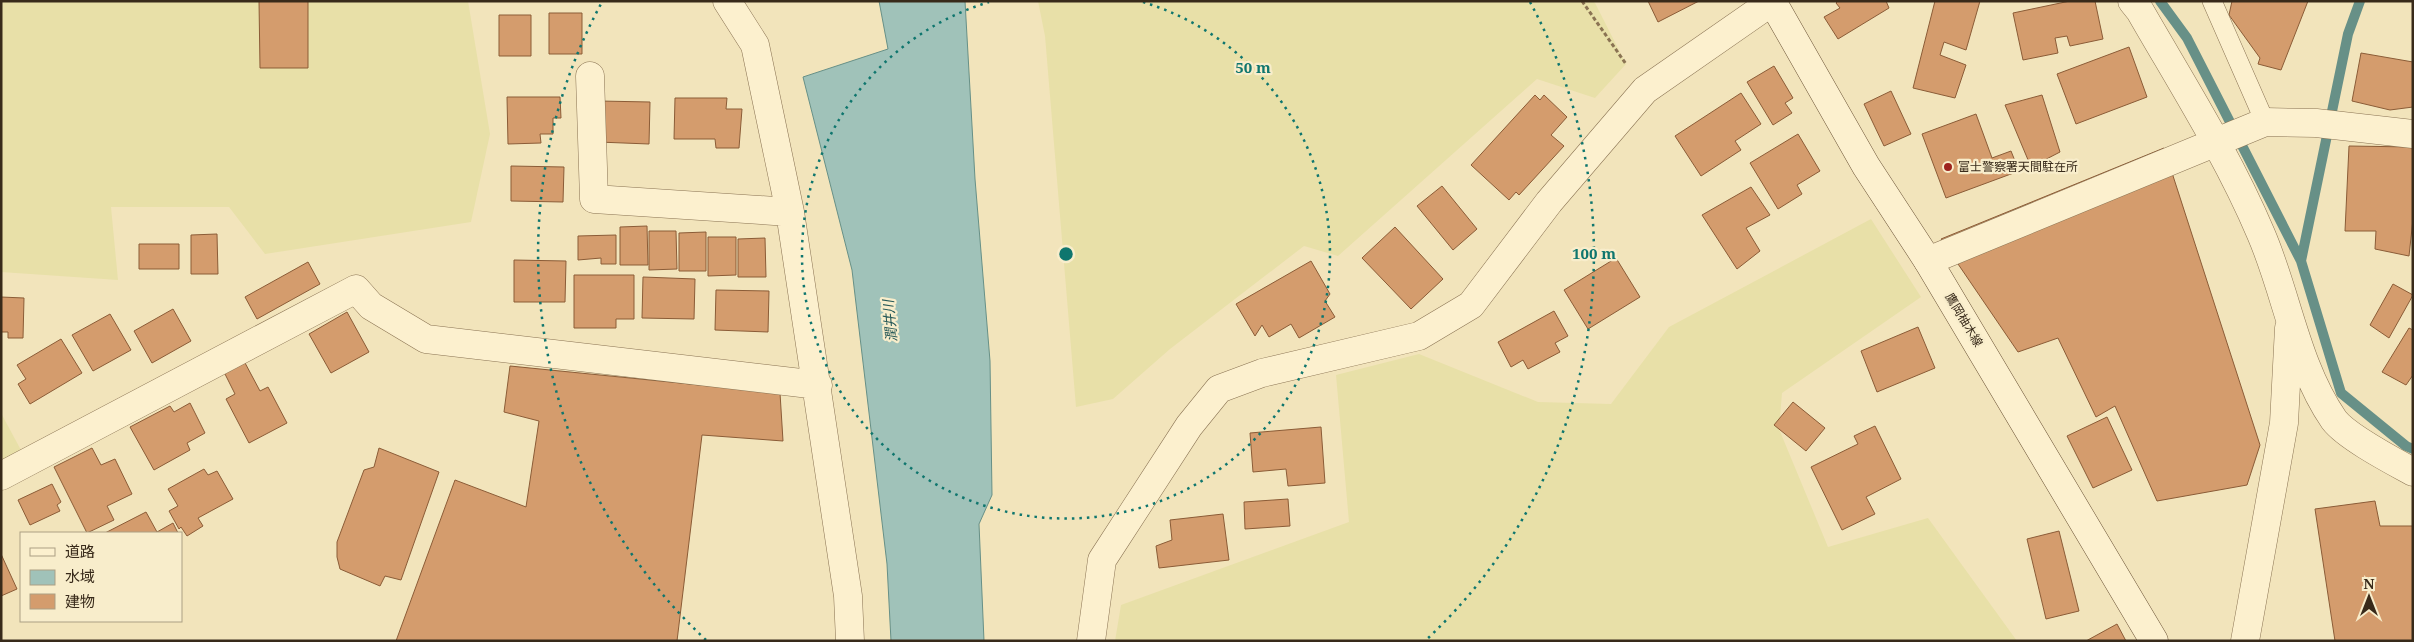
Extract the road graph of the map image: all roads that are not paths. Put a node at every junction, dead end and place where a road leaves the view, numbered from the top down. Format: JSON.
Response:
{"nodes":[{"id":1,"x":727,"y":1,"type":"edge"},
{"id":2,"x":1772,"y":1,"type":"edge"},
{"id":3,"x":2132,"y":1,"type":"edge"},
{"id":4,"x":2212,"y":1,"type":"edge"},
{"id":5,"x":590,"y":76,"type":"dead end"},
{"id":6,"x":2265,"y":122,"type":"junction"},
{"id":7,"x":2413,"y":134,"type":"edge"},
{"id":8,"x":2215,"y":142,"type":"junction"},
{"id":9,"x":790,"y":212,"type":"junction"},
{"id":10,"x":1928,"y":261,"type":"junction"},
{"id":11,"x":2289,"y":315,"type":"junction"},
{"id":12,"x":818,"y":384,"type":"junction"},
{"id":13,"x":2413,"y":472,"type":"edge"},
{"id":14,"x":1,"y":476,"type":"edge"},
{"id":15,"x":850,"y":641,"type":"edge"},
{"id":16,"x":1091,"y":641,"type":"edge"},
{"id":17,"x":2154,"y":641,"type":"edge"},
{"id":18,"x":2245,"y":641,"type":"edge"}],
"edges":[{"from":1,"to":9,"type":"street"},
{"from":2,"to":10,"type":"street","name":"鷹岡柚木線"},
{"from":2,"to":16,"type":"street"},
{"from":3,"to":8,"type":"street"},
{"from":4,"to":6,"type":"lane"},
{"from":5,"to":9,"type":"street"},
{"from":6,"to":7,"type":"street"},
{"from":6,"to":8,"type":"street"},
{"from":8,"to":10,"type":"street"},
{"from":8,"to":11,"type":"street"},
{"from":9,"to":12,"type":"street"},
{"from":10,"to":17,"type":"street","name":"鷹岡柚木線"},
{"from":11,"to":13,"type":"street"},
{"from":11,"to":18,"type":"street"},
{"from":12,"to":14,"type":"street"},
{"from":12,"to":15,"type":"street"}]}
